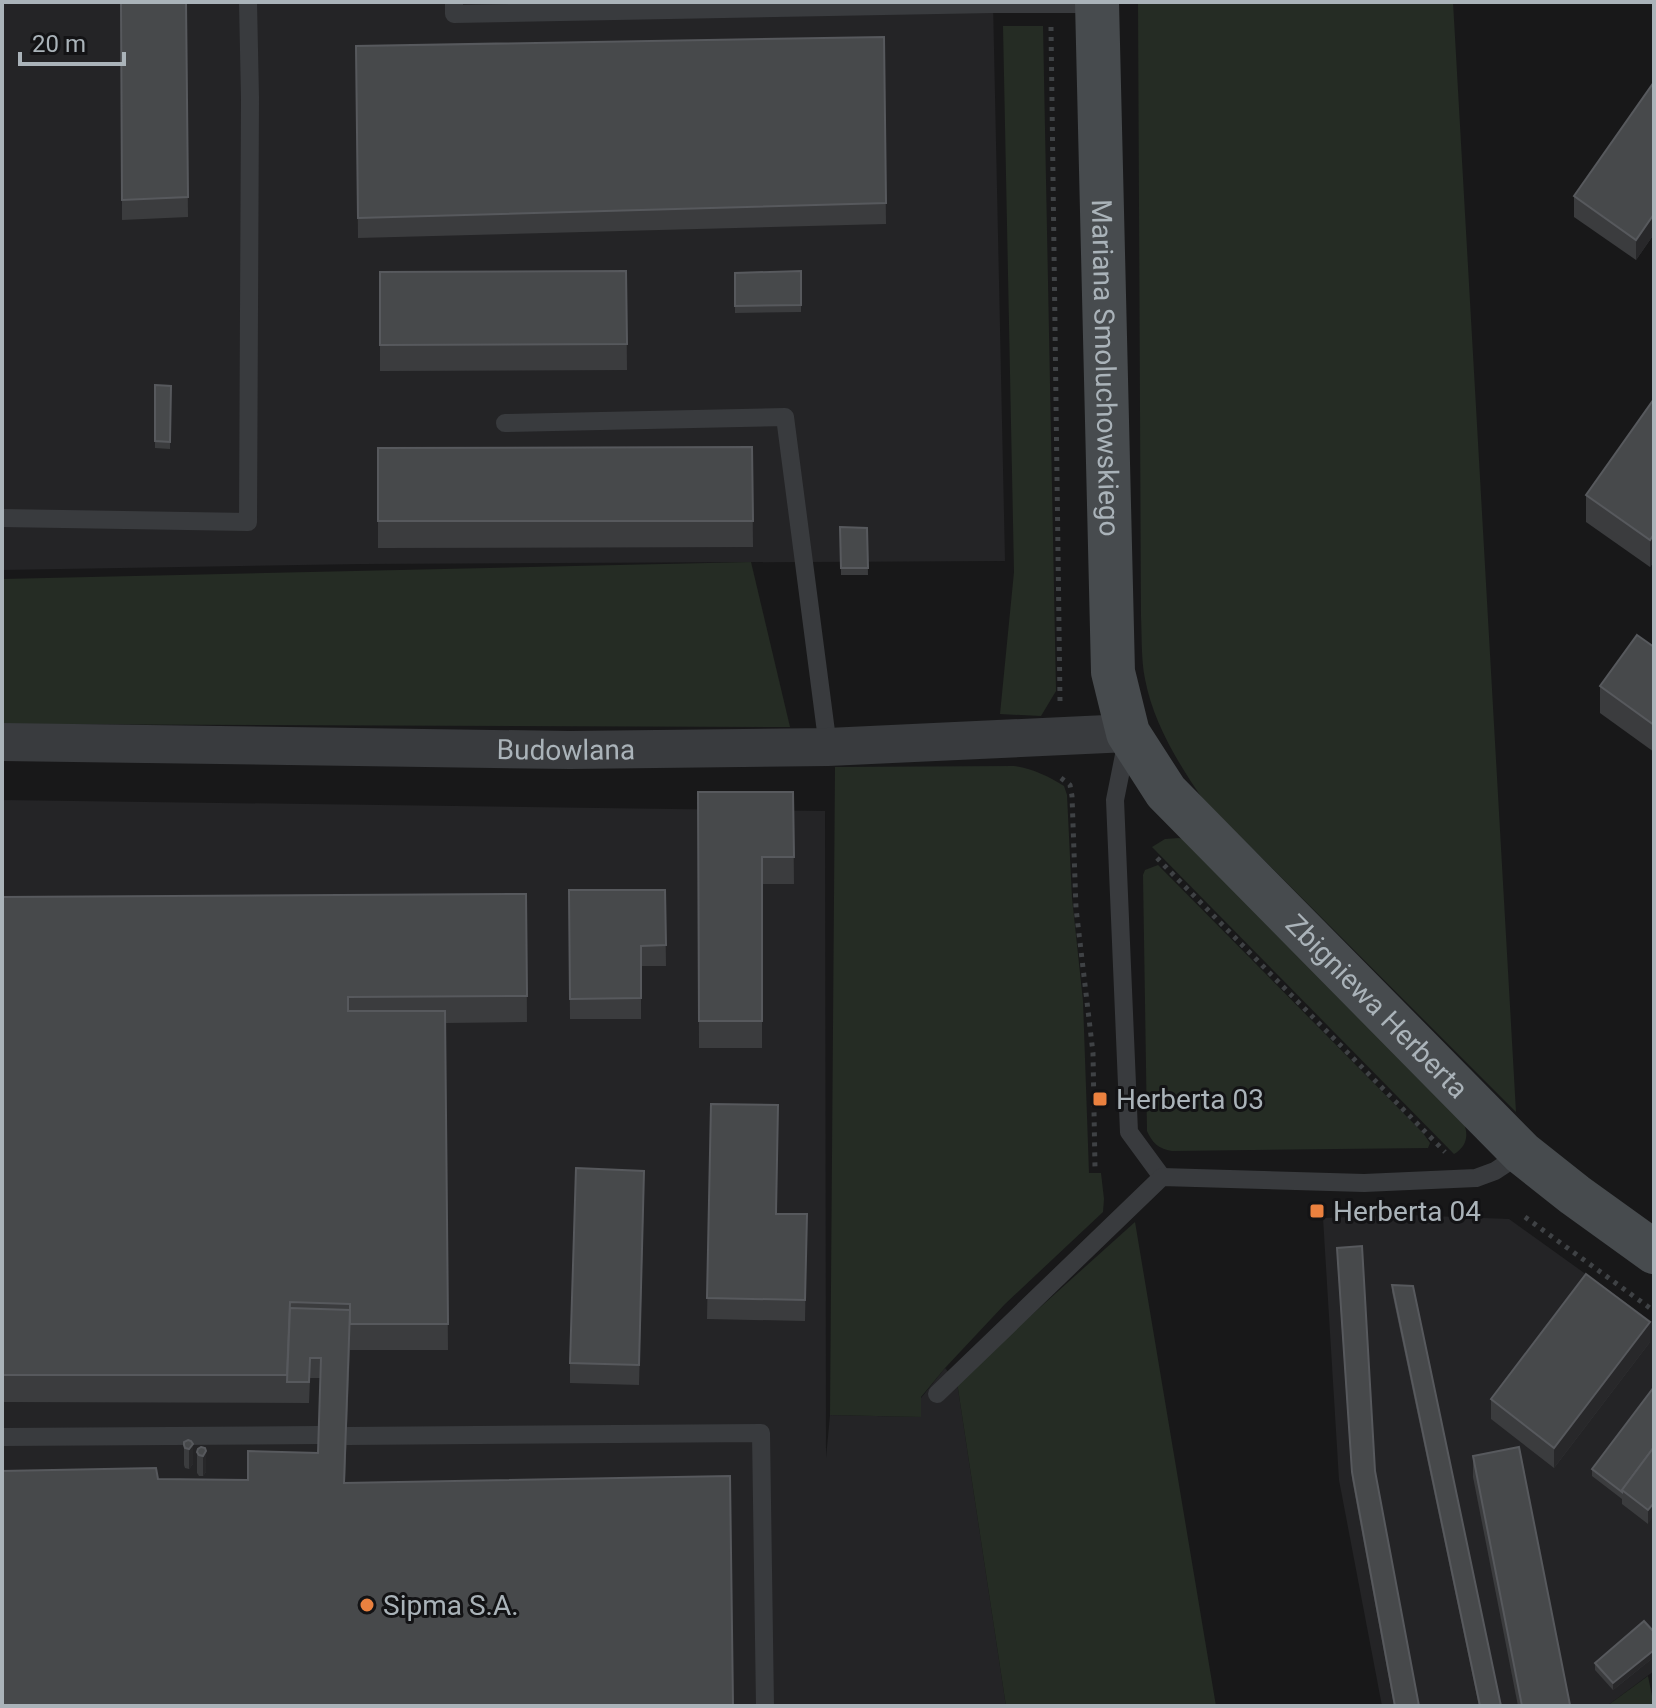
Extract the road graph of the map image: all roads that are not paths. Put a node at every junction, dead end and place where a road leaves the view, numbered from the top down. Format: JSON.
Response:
{"nodes":[{"id":1,"x":248,"y":2,"type":"edge"},
{"id":2,"x":454,"y":2,"type":"edge"},
{"id":3,"x":1097,"y":3,"type":"edge"},
{"id":4,"x":933,"y":4,"type":"edge"},
{"id":5,"x":695,"y":6,"type":"edge"},
{"id":6,"x":505,"y":423,"type":"dead end"},
{"id":7,"x":2,"y":518,"type":"edge"},
{"id":8,"x":1128,"y":733,"type":"junction"},
{"id":9,"x":2,"y":742,"type":"edge"},
{"id":10,"x":828,"y":747,"type":"junction"},
{"id":11,"x":1522,"y":1153,"type":"junction"},
{"id":12,"x":1162,"y":1177,"type":"junction"},
{"id":13,"x":1654,"y":1252,"type":"edge"},
{"id":14,"x":937,"y":1394,"type":"dead end"},
{"id":15,"x":319,"y":1435,"type":"edge"},
{"id":16,"x":347,"y":1436,"type":"edge"},
{"id":17,"x":2,"y":1437,"type":"edge"},
{"id":18,"x":765,"y":1706,"type":"edge"}],
"edges":[{"from":1,"to":7,"type":"lane"},
{"from":2,"to":5,"type":"lane"},
{"from":3,"to":4,"type":"lane"},
{"from":3,"to":8,"type":"street","name":"Mariana Smoluchowskiego"},
{"from":4,"to":5,"type":"lane"},
{"from":6,"to":10,"type":"lane"},
{"from":8,"to":10,"type":"street","name":"Budowlana"},
{"from":8,"to":11,"type":"street","name":"Zbigniewa Herberta"},
{"from":8,"to":12,"type":"lane"},
{"from":9,"to":10,"type":"street","name":"Budowlana"},
{"from":11,"to":12,"type":"lane"},
{"from":11,"to":13,"type":"street","name":"Zbigniewa Herberta"},
{"from":12,"to":14,"type":"lane"},
{"from":15,"to":17,"type":"lane"},
{"from":16,"to":18,"type":"lane"}]}
